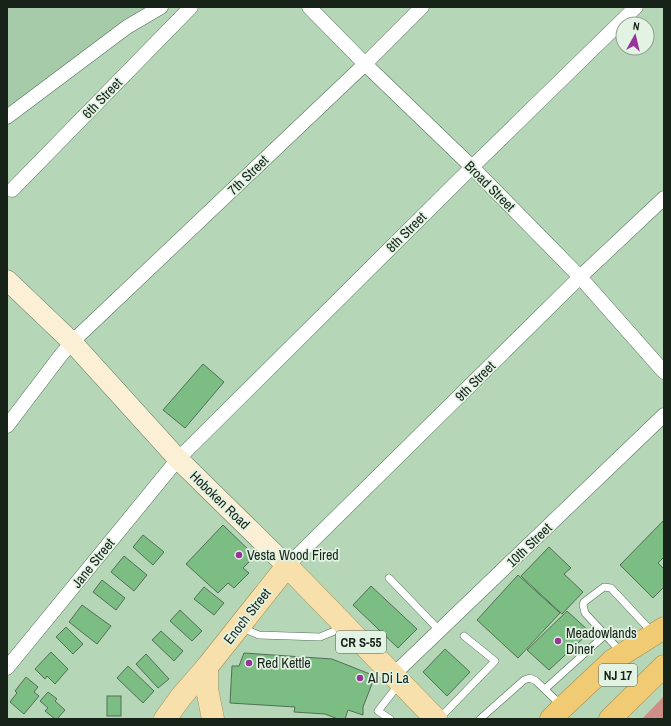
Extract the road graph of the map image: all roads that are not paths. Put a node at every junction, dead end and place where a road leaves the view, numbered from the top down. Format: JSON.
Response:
{"nodes":[{"id":1,"x":161,"y":7,"type":"edge"},
{"id":2,"x":191,"y":7,"type":"edge"},
{"id":3,"x":309,"y":7,"type":"edge"},
{"id":4,"x":422,"y":7,"type":"edge"},
{"id":5,"x":636,"y":7,"type":"edge"},
{"id":6,"x":365,"y":64,"type":"junction"},
{"id":7,"x":7,"y":117,"type":"edge"},
{"id":8,"x":472,"y":167,"type":"junction"},
{"id":9,"x":12,"y":190,"type":"dead end"},
{"id":10,"x":664,"y":198,"type":"edge"},
{"id":11,"x":580,"y":278,"type":"junction"},
{"id":12,"x":7,"y":280,"type":"edge"},
{"id":13,"x":72,"y":342,"type":"junction"},
{"id":14,"x":664,"y":372,"type":"edge"},
{"id":15,"x":664,"y":415,"type":"edge"},
{"id":16,"x":7,"y":426,"type":"edge"},
{"id":17,"x":178,"y":459,"type":"junction"},
{"id":18,"x":287,"y":566,"type":"junction"},
{"id":19,"x":389,"y":578,"type":"dead end"},
{"id":20,"x":346,"y":626,"type":"junction"},
{"id":21,"x":239,"y":627,"type":"junction"},
{"id":22,"x":440,"y":631,"type":"junction"},
{"id":23,"x":661,"y":631,"type":"edge"},
{"id":24,"x":605,"y":635,"type":"junction"},
{"id":25,"x":464,"y":636,"type":"dead end"},
{"id":26,"x":623,"y":654,"type":"junction"},
{"id":27,"x":664,"y":666,"type":"edge"},
{"id":28,"x":207,"y":667,"type":"junction"},
{"id":29,"x":7,"y":668,"type":"edge"},
{"id":30,"x":397,"y":679,"type":"junction"},
{"id":31,"x":545,"y":689,"type":"junction"},
{"id":32,"x":562,"y":715,"type":"edge"},
{"id":33,"x":165,"y":719,"type":"edge"},
{"id":34,"x":213,"y":719,"type":"edge"},
{"id":35,"x":390,"y":719,"type":"edge"},
{"id":36,"x":436,"y":719,"type":"edge"},
{"id":37,"x":439,"y":719,"type":"edge"},
{"id":38,"x":480,"y":719,"type":"edge"},
{"id":39,"x":610,"y":719,"type":"edge"}],
"edges":[{"from":1,"to":7,"type":"street"},
{"from":2,"to":9,"type":"street","name":"6th Street"},
{"from":3,"to":6,"type":"street","name":"Broad Street"},
{"from":4,"to":6,"type":"street","name":"7th Street"},
{"from":5,"to":8,"type":"street","name":"8th Street"},
{"from":6,"to":8,"type":"street","name":"Broad Street"},
{"from":6,"to":13,"type":"street","name":"7th Street"},
{"from":8,"to":11,"type":"street","name":"Broad Street"},
{"from":8,"to":17,"type":"street","name":"8th Street"},
{"from":10,"to":11,"type":"street","name":"9th Street"},
{"from":11,"to":14,"type":"street","name":"Broad Street"},
{"from":11,"to":18,"type":"street","name":"9th Street"},
{"from":12,"to":13,"type":"street","name":"Hoboken Road","number":"CR S-55"},
{"from":13,"to":16,"type":"street","name":"7th Street"},
{"from":13,"to":17,"type":"street","name":"Hoboken Road","number":"CR S-55"},
{"from":15,"to":22,"type":"street","name":"10th Street"},
{"from":17,"to":18,"type":"street","name":"Hoboken Road","number":"CR S-55"},
{"from":17,"to":29,"type":"street","name":"Jane Street"},
{"from":18,"to":20,"type":"main road","name":"Hoboken Road","number":"CR S-55"},
{"from":18,"to":21,"type":"main road","name":"Enoch Street"},
{"from":19,"to":22,"type":"lane"},
{"from":20,"to":21,"type":"lane"},
{"from":20,"to":30,"type":"main road","name":"Hoboken Road","number":"CR S-55"},
{"from":21,"to":28,"type":"main road","name":"Enoch Street"},
{"from":22,"to":30,"type":"street","name":"10th Street"},
{"from":23,"to":24,"type":"lane"},
{"from":23,"to":26,"type":"highway"},
{"from":23,"to":32,"type":"highway","number":"NJ 17"},
{"from":24,"to":26,"type":"lane"},
{"from":24,"to":31,"type":"lane"},
{"from":25,"to":37,"type":"lane"},
{"from":26,"to":32,"type":"highway"},
{"from":27,"to":39,"type":"highway","number":"NJ 17"},
{"from":28,"to":33,"type":"main road","name":"Enoch Street"},
{"from":28,"to":34,"type":"main road"},
{"from":30,"to":35,"type":"lane"},
{"from":30,"to":36,"type":"main road","name":"Hoboken Road","number":"CR S-55"},
{"from":31,"to":32,"type":"lane"},
{"from":31,"to":38,"type":"lane"}]}
